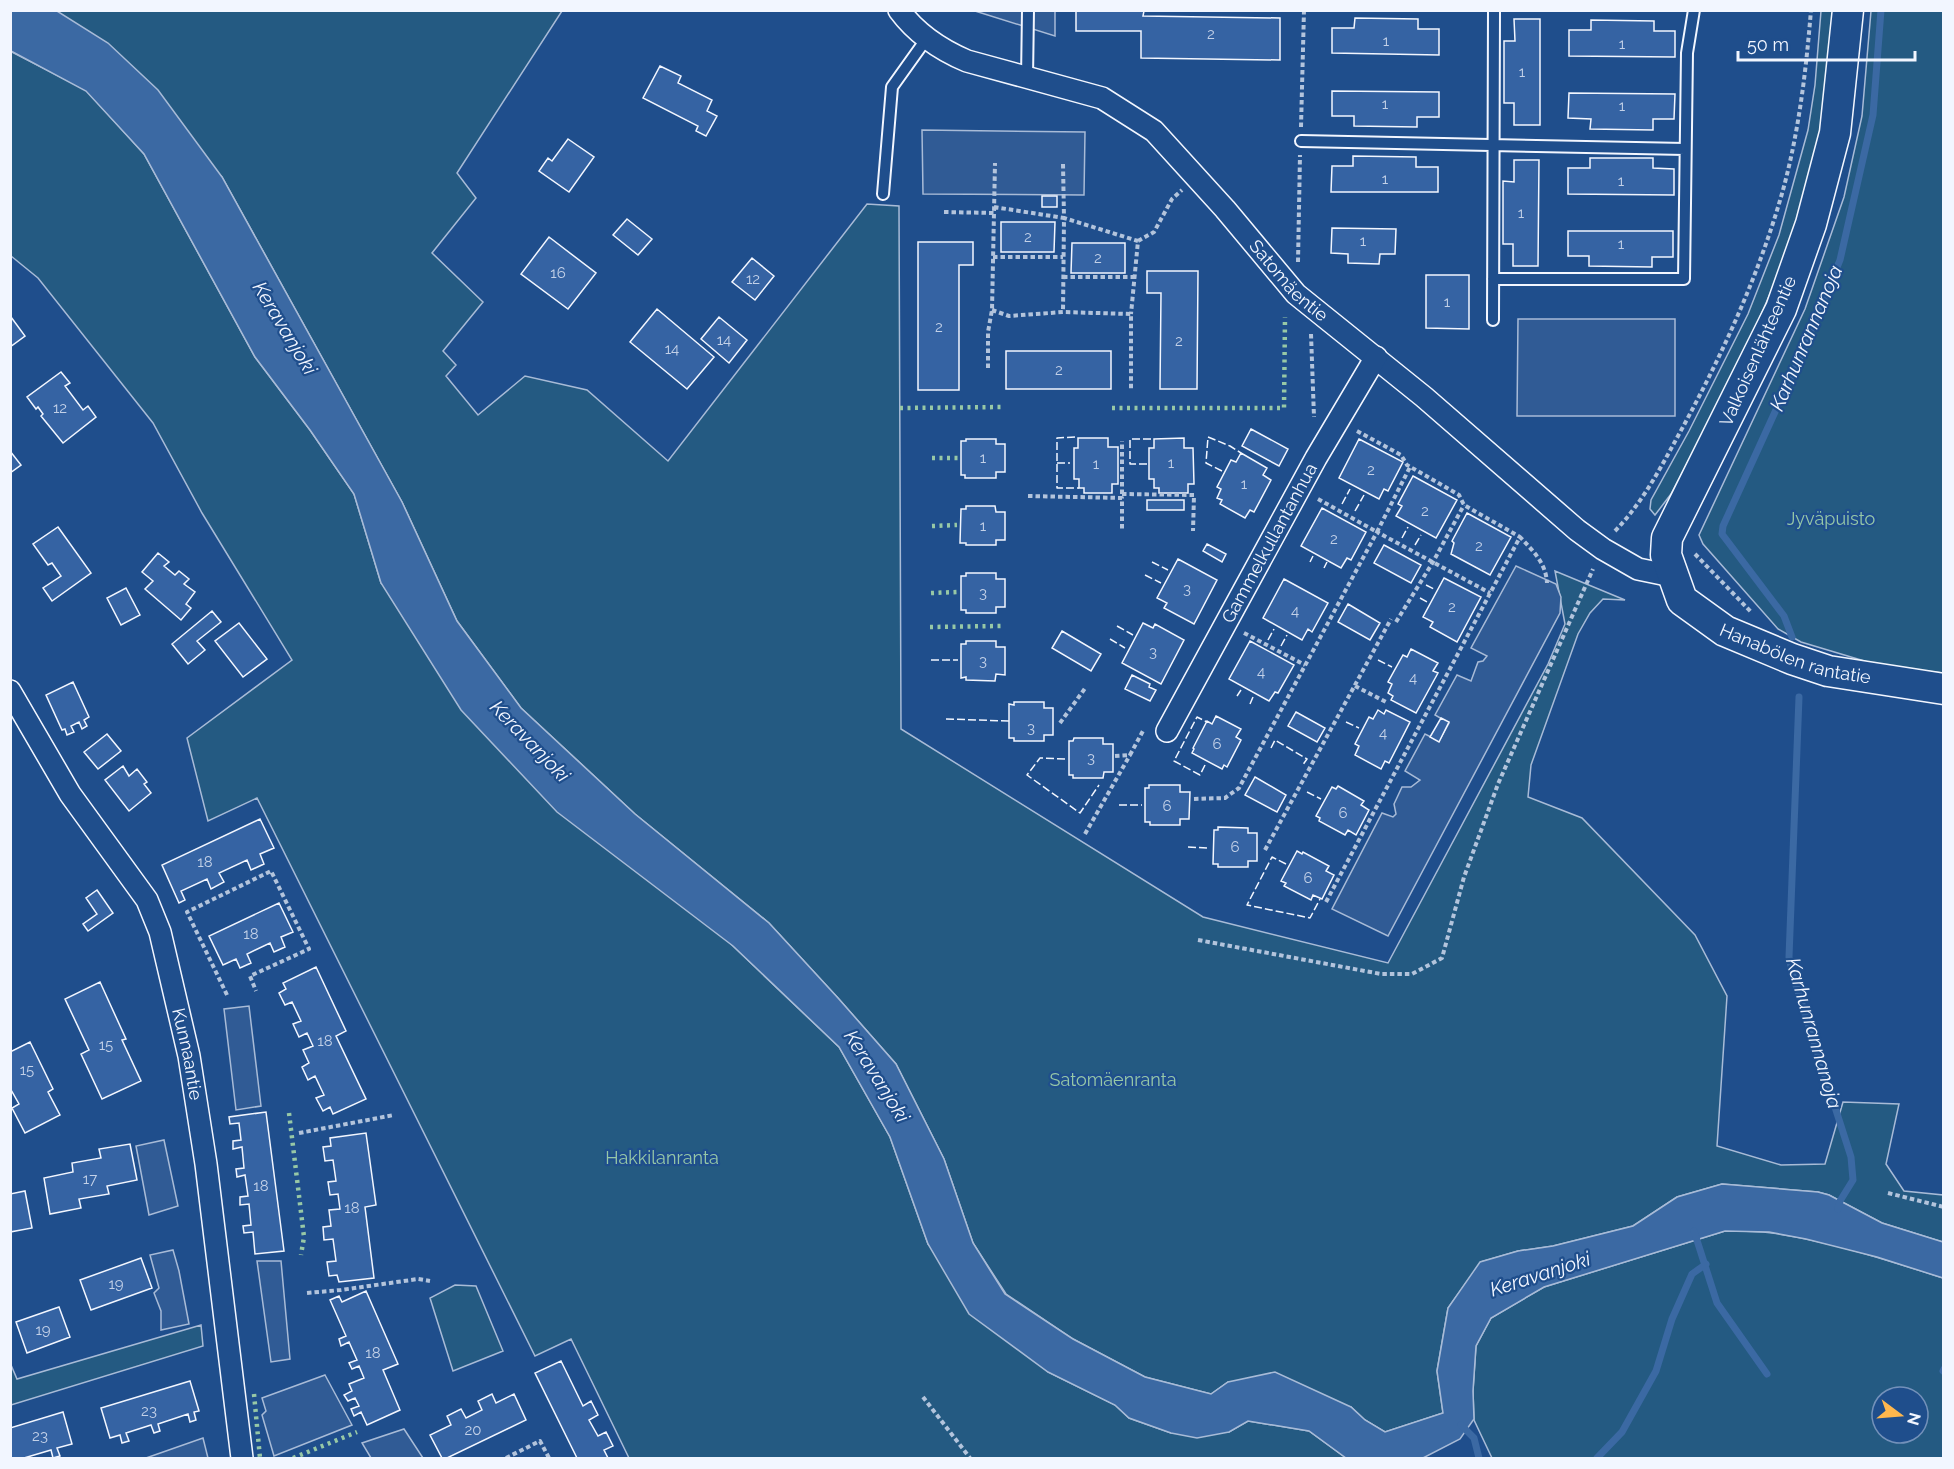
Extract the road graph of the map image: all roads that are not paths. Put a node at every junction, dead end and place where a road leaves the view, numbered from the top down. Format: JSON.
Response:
{"nodes":[{"id":1,"x":899,"y":10,"type":"edge"},
{"id":2,"x":1028,"y":10,"type":"edge"},
{"id":3,"x":1494,"y":10,"type":"edge"},
{"id":4,"x":1694,"y":10,"type":"edge"},
{"id":5,"x":1848,"y":10,"type":"edge"},
{"id":6,"x":927,"y":38,"type":"junction"},
{"id":7,"x":1027,"y":78,"type":"junction"},
{"id":8,"x":1300,"y":141,"type":"dead end"},
{"id":9,"x":1493,"y":144,"type":"junction"},
{"id":10,"x":1685,"y":149,"type":"junction"},
{"id":11,"x":883,"y":194,"type":"dead end"},
{"id":12,"x":1493,"y":279,"type":"junction"},
{"id":13,"x":1493,"y":320,"type":"dead end"},
{"id":14,"x":1376,"y":357,"type":"junction"},
{"id":15,"x":1672,"y":576,"type":"junction"},
{"id":16,"x":1944,"y":689,"type":"edge"},
{"id":17,"x":10,"y":691,"type":"edge"},
{"id":18,"x":1158,"y":726,"type":"road end"},
{"id":19,"x":243,"y":1458,"type":"edge"}],
"edges":[{"from":1,"to":6,"type":"street","name":"Satomäentie"},
{"from":2,"to":7,"type":"lane"},
{"from":3,"to":9,"type":"lane"},
{"from":4,"to":10,"type":"lane"},
{"from":5,"to":15,"type":"street","name":"Valkoisenlähteentie"},
{"from":6,"to":7,"type":"street","name":"Satomäentie"},
{"from":6,"to":11,"type":"lane"},
{"from":7,"to":14,"type":"street","name":"Satomäentie"},
{"from":8,"to":9,"type":"lane"},
{"from":9,"to":10,"type":"lane"},
{"from":9,"to":12,"type":"lane"},
{"from":10,"to":12,"type":"lane"},
{"from":12,"to":13,"type":"lane"},
{"from":14,"to":15,"type":"street","name":"Satomäentie"},
{"from":14,"to":18,"type":"street","name":"Gammelkullantanhua"},
{"from":15,"to":16,"type":"street","name":"Hanabölen rantatie"},
{"from":17,"to":19,"type":"street","name":"Kunnaantie"}]}
